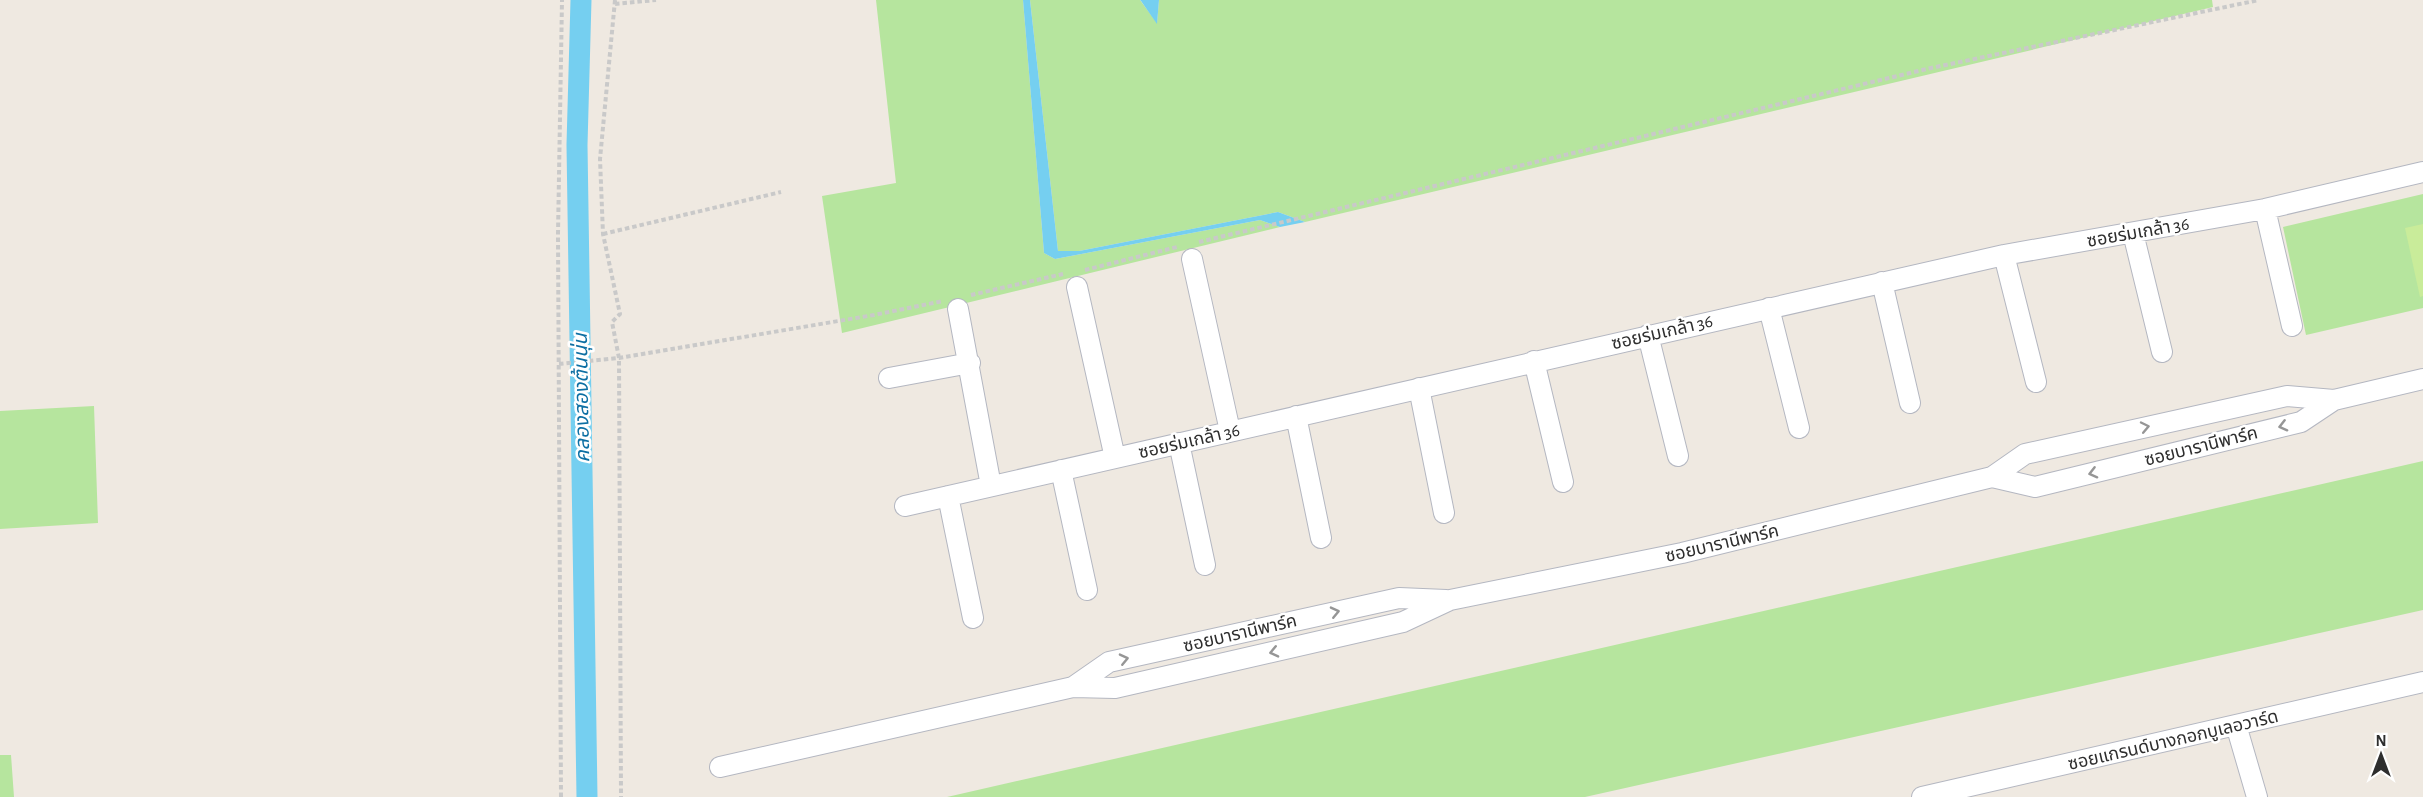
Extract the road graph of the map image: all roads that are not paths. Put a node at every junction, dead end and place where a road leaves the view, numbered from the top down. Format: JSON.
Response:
{"nodes":[{"id":1,"x":2423,"y":172,"type":"edge"},
{"id":2,"x":2265,"y":209,"type":"junction"},
{"id":3,"x":2133,"y":233,"type":"junction"},
{"id":4,"x":2004,"y":255,"type":"junction"},
{"id":5,"x":1192,"y":259,"type":"dead end"},
{"id":6,"x":1072,"y":278,"type":"road end"},
{"id":7,"x":1882,"y":282,"type":"junction"},
{"id":8,"x":958,"y":302,"type":"road end"},
{"id":9,"x":1769,"y":308,"type":"junction"},
{"id":10,"x":2292,"y":326,"type":"dead end"},
{"id":11,"x":1648,"y":335,"type":"junction"},
{"id":12,"x":2162,"y":352,"type":"dead end"},
{"id":13,"x":1534,"y":361,"type":"junction"},
{"id":14,"x":970,"y":363,"type":"junction"},
{"id":15,"x":889,"y":378,"type":"dead end"},
{"id":16,"x":2423,"y":379,"type":"edge"},
{"id":17,"x":2036,"y":382,"type":"dead end"},
{"id":18,"x":1419,"y":388,"type":"junction"},
{"id":19,"x":2334,"y":400,"type":"junction"},
{"id":20,"x":1910,"y":403,"type":"dead end"},
{"id":21,"x":1296,"y":416,"type":"junction"},
{"id":22,"x":1799,"y":428,"type":"dead end"},
{"id":23,"x":1230,"y":431,"type":"junction"},
{"id":24,"x":1179,"y":443,"type":"junction"},
{"id":25,"x":1678,"y":456,"type":"dead end"},
{"id":26,"x":1115,"y":458,"type":"junction"},
{"id":27,"x":1061,"y":470,"type":"junction"},
{"id":28,"x":1992,"y":477,"type":"junction"},
{"id":29,"x":1563,"y":482,"type":"dead end"},
{"id":30,"x":991,"y":486,"type":"junction"},
{"id":31,"x":948,"y":496,"type":"junction"},
{"id":32,"x":904,"y":506,"type":"dead end"},
{"id":33,"x":1444,"y":513,"type":"dead end"},
{"id":34,"x":1321,"y":538,"type":"dead end"},
{"id":35,"x":1205,"y":565,"type":"dead end"},
{"id":36,"x":1087,"y":590,"type":"dead end"},
{"id":37,"x":1450,"y":600,"type":"junction"},
{"id":38,"x":973,"y":618,"type":"dead end"},
{"id":39,"x":2423,"y":682,"type":"edge"},
{"id":40,"x":1073,"y":687,"type":"junction"},
{"id":41,"x":2236,"y":725,"type":"junction"},
{"id":42,"x":720,"y":767,"type":"dead end"},
{"id":43,"x":1922,"y":797,"type":"edge"},
{"id":44,"x":2257,"y":797,"type":"edge"}],
"edges":[{"from":1,"to":2,"type":"street","name":"ซอยร่มเกล้า 36"},
{"from":2,"to":3,"type":"street","name":"ซอยร่มเกล้า 36"},
{"from":2,"to":10,"type":"street"},
{"from":3,"to":4,"type":"street","name":"ซอยร่มเกล้า 36"},
{"from":3,"to":12,"type":"street"},
{"from":4,"to":7,"type":"street","name":"ซอยร่มเกล้า 36"},
{"from":4,"to":17,"type":"street"},
{"from":5,"to":23,"type":"street"},
{"from":6,"to":26,"type":"street"},
{"from":7,"to":9,"type":"street","name":"ซอยร่มเกล้า 36"},
{"from":7,"to":20,"type":"street"},
{"from":8,"to":14,"type":"street"},
{"from":9,"to":11,"type":"street","name":"ซอยร่มเกล้า 36"},
{"from":9,"to":22,"type":"street"},
{"from":11,"to":13,"type":"street","name":"ซอยร่มเกล้า 36"},
{"from":11,"to":25,"type":"street"},
{"from":13,"to":18,"type":"street","name":"ซอยร่มเกล้า 36"},
{"from":13,"to":29,"type":"street"},
{"from":14,"to":15,"type":"street"},
{"from":14,"to":30,"type":"street"},
{"from":16,"to":19,"type":"street","name":"ซอยบารานีพาร์ค"},
{"from":18,"to":21,"type":"street","name":"ซอยร่มเกล้า 36"},
{"from":18,"to":33,"type":"street"},
{"from":28,"to":19,"type":"street","name":"ซอยบารานีพาร์ค","one_way":true},
{"from":19,"to":28,"type":"street","name":"ซอยบารานีพาร์ค","one_way":true},
{"from":21,"to":23,"type":"street","name":"ซอยร่มเกล้า 36"},
{"from":21,"to":34,"type":"street"},
{"from":23,"to":24,"type":"street","name":"ซอยร่มเกล้า 36"},
{"from":24,"to":26,"type":"street","name":"ซอยร่มเกล้า 36"},
{"from":24,"to":35,"type":"street"},
{"from":26,"to":27,"type":"street","name":"ซอยร่มเกล้า 36"},
{"from":27,"to":30,"type":"street","name":"ซอยร่มเกล้า 36"},
{"from":27,"to":36,"type":"street"},
{"from":28,"to":37,"type":"street","name":"ซอยบารานีพาร์ค"},
{"from":30,"to":31,"type":"street","name":"ซอยร่มเกล้า 36"},
{"from":31,"to":32,"type":"street","name":"ซอยร่มเกล้า 36"},
{"from":31,"to":38,"type":"street"},
{"from":37,"to":40,"type":"street","name":"ซอยบารานีพาร์ค","one_way":true},
{"from":40,"to":37,"type":"street","name":"ซอยบารานีพาร์ค","one_way":true},
{"from":39,"to":41,"type":"street","name":"ซอยแกรนด์บางกอกบูเลอวาร์ด"},
{"from":40,"to":42,"type":"street","name":"ซอยบารานีพาร์ค"},
{"from":41,"to":43,"type":"street","name":"ซอยแกรนด์บางกอกบูเลอวาร์ด"},
{"from":41,"to":44,"type":"street"}]}
